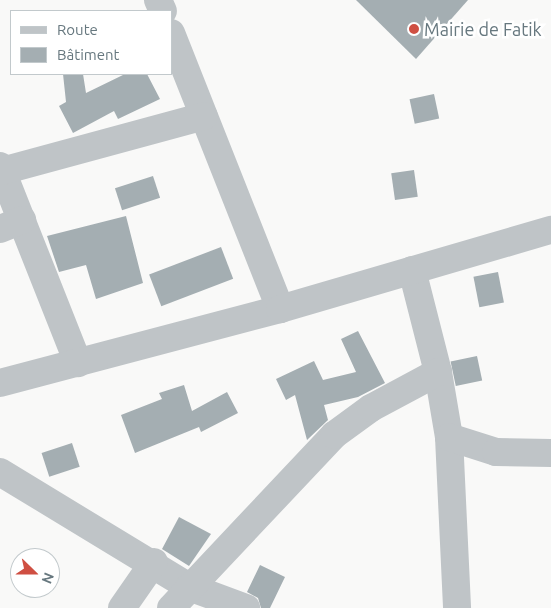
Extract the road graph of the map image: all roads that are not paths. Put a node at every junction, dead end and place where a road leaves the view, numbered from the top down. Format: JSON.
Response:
{"nodes":[{"id":1,"x":172,"y":36,"type":"edge"},
{"id":2,"x":204,"y":116,"type":"junction"},
{"id":3,"x":1,"y":169,"type":"edge"},
{"id":4,"x":11,"y":225,"type":"edge"},
{"id":5,"x":551,"y":230,"type":"edge"},
{"id":6,"x":412,"y":270,"type":"junction"},
{"id":7,"x":280,"y":309,"type":"junction"},
{"id":8,"x":78,"y":363,"type":"junction"},
{"id":9,"x":438,"y":372,"type":"junction"},
{"id":10,"x":0,"y":383,"type":"edge"},
{"id":11,"x":450,"y":437,"type":"junction"},
{"id":12,"x":551,"y":453,"type":"edge"},
{"id":13,"x":0,"y":472,"type":"edge"},
{"id":14,"x":154,"y":562,"type":"junction"},
{"id":15,"x":189,"y":587,"type":"junction"},
{"id":16,"x":122,"y":608,"type":"edge"},
{"id":17,"x":171,"y":608,"type":"edge"},
{"id":18,"x":246,"y":608,"type":"edge"},
{"id":19,"x":457,"y":608,"type":"edge"}],
"edges":[{"from":1,"to":2,"type":"street"},
{"from":2,"to":3,"type":"street"},
{"from":2,"to":7,"type":"street"},
{"from":3,"to":4,"type":"street"},
{"from":4,"to":8,"type":"street"},
{"from":5,"to":6,"type":"street"},
{"from":6,"to":7,"type":"street"},
{"from":6,"to":9,"type":"street"},
{"from":7,"to":8,"type":"street"},
{"from":8,"to":10,"type":"street"},
{"from":9,"to":11,"type":"street"},
{"from":9,"to":15,"type":"street"},
{"from":11,"to":12,"type":"street"},
{"from":11,"to":19,"type":"street"},
{"from":13,"to":14,"type":"street"},
{"from":14,"to":15,"type":"street"},
{"from":14,"to":16,"type":"street"},
{"from":15,"to":17,"type":"street"},
{"from":15,"to":18,"type":"street"}]}
